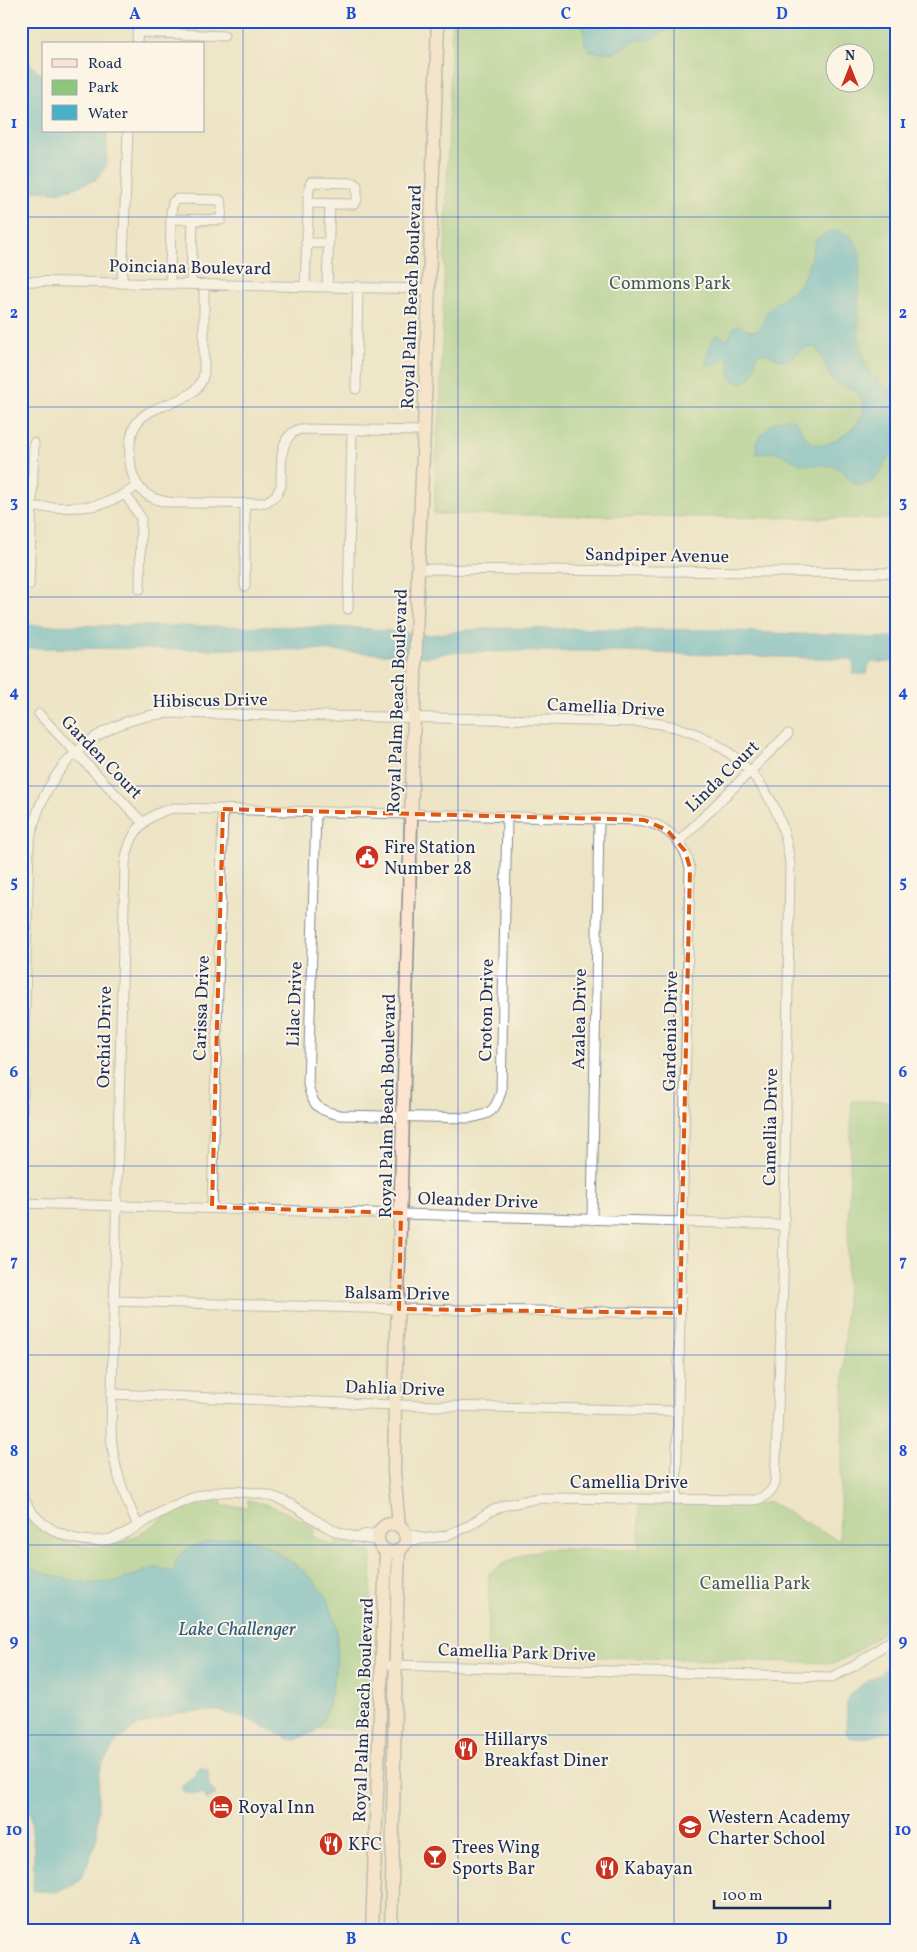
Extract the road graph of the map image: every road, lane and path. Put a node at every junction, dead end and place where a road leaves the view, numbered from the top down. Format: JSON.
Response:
{"nodes":[{"id":1,"x":138,"y":21,"type":"edge"},
{"id":2,"x":438,"y":21,"type":"edge"},
{"id":3,"x":138,"y":32,"type":"junction"},
{"id":4,"x":224,"y":36,"type":"dead end"},
{"id":5,"x":137,"y":42,"type":"edge"},
{"id":6,"x":128,"y":132,"type":"edge"},
{"id":7,"x":308,"y":203,"type":"junction"},
{"id":8,"x":330,"y":204,"type":"junction"},
{"id":9,"x":171,"y":220,"type":"junction"},
{"id":10,"x":193,"y":220,"type":"junction"},
{"id":11,"x":306,"y":243,"type":"junction"},
{"id":12,"x":329,"y":243,"type":"junction"},
{"id":13,"x":21,"y":280,"type":"edge"},
{"id":14,"x":122,"y":282,"type":"junction"},
{"id":15,"x":170,"y":283,"type":"junction"},
{"id":16,"x":191,"y":283,"type":"junction"},
{"id":17,"x":204,"y":284,"type":"junction"},
{"id":18,"x":305,"y":285,"type":"junction"},
{"id":19,"x":328,"y":286,"type":"junction"},
{"id":20,"x":358,"y":286,"type":"junction"},
{"id":21,"x":429,"y":288,"type":"junction"},
{"id":22,"x":356,"y":389,"type":"dead end"},
{"id":23,"x":352,"y":430,"type":"junction"},
{"id":24,"x":424,"y":431,"type":"junction"},
{"id":25,"x":34,"y":443,"type":"dead end"},
{"id":26,"x":138,"y":486,"type":"junction"},
{"id":27,"x":126,"y":495,"type":"junction"},
{"id":28,"x":245,"y":503,"type":"junction"},
{"id":29,"x":32,"y":507,"type":"junction"},
{"id":30,"x":418,"y":569,"type":"junction"},
{"id":31,"x":896,"y":573,"type":"edge"},
{"id":32,"x":30,"y":585,"type":"dead end"},
{"id":33,"x":245,"y":586,"type":"dead end"},
{"id":34,"x":140,"y":589,"type":"dead end"},
{"id":35,"x":348,"y":608,"type":"dead end"},
{"id":36,"x":39,"y":714,"type":"dead end"},
{"id":37,"x":414,"y":718,"type":"junction"},
{"id":38,"x":788,"y":734,"type":"dead end"},
{"id":39,"x":74,"y":753,"type":"junction"},
{"id":40,"x":750,"y":771,"type":"junction"},
{"id":41,"x":223,"y":809,"type":"junction"},
{"id":42,"x":316,"y":812,"type":"junction"},
{"id":43,"x":412,"y":815,"type":"junction"},
{"id":44,"x":507,"y":818,"type":"junction"},
{"id":45,"x":599,"y":819,"type":"junction"},
{"id":46,"x":143,"y":823,"type":"junction"},
{"id":47,"x":679,"y":841,"type":"junction"},
{"id":48,"x":404,"y":1116,"type":"junction"},
{"id":49,"x":21,"y":1159,"type":"edge"},
{"id":50,"x":21,"y":1203,"type":"edge"},
{"id":51,"x":116,"y":1206,"type":"junction"},
{"id":52,"x":212,"y":1207,"type":"junction"},
{"id":53,"x":401,"y":1213,"type":"junction"},
{"id":54,"x":592,"y":1220,"type":"junction"},
{"id":55,"x":682,"y":1222,"type":"junction"},
{"id":56,"x":784,"y":1225,"type":"junction"},
{"id":57,"x":113,"y":1301,"type":"junction"},
{"id":58,"x":399,"y":1309,"type":"junction"},
{"id":59,"x":680,"y":1313,"type":"junction"},
{"id":60,"x":111,"y":1394,"type":"junction"},
{"id":61,"x":395,"y":1405,"type":"junction"},
{"id":62,"x":678,"y":1411,"type":"junction"},
{"id":63,"x":21,"y":1491,"type":"edge"},
{"id":64,"x":676,"y":1498,"type":"junction"},
{"id":65,"x":138,"y":1526,"type":"junction"},
{"id":66,"x":393,"y":1537,"type":"junction"},
{"id":67,"x":896,"y":1637,"type":"edge"},
{"id":68,"x":381,"y":1665,"type":"junction"},
{"id":69,"x":395,"y":1665,"type":"junction"},
{"id":70,"x":372,"y":1931,"type":"edge"},
{"id":71,"x":391,"y":1931,"type":"edge"}],
"edges":[{"from":1,"to":3,"type":"street"},
{"from":2,"to":21,"type":"street","name":"Royal Palm Beach Boulevard"},
{"from":3,"to":4,"type":"street"},
{"from":3,"to":5,"type":"street"},
{"from":6,"to":14,"type":"street"},
{"from":7,"to":8,"type":"street"},
{"from":7,"to":8,"type":"street"},
{"from":7,"to":11,"type":"street"},
{"from":8,"to":12,"type":"street"},
{"from":9,"to":10,"type":"street"},
{"from":9,"to":10,"type":"street"},
{"from":9,"to":15,"type":"street"},
{"from":10,"to":16,"type":"street"},
{"from":11,"to":12,"type":"street"},
{"from":11,"to":18,"type":"street"},
{"from":12,"to":19,"type":"street"},
{"from":13,"to":14,"type":"street","name":"Poinciana Boulevard"},
{"from":14,"to":15,"type":"street","name":"Poinciana Boulevard"},
{"from":15,"to":16,"type":"street","name":"Poinciana Boulevard"},
{"from":16,"to":17,"type":"street","name":"Poinciana Boulevard"},
{"from":17,"to":18,"type":"street","name":"Poinciana Boulevard"},
{"from":17,"to":26,"type":"street"},
{"from":18,"to":19,"type":"street","name":"Poinciana Boulevard"},
{"from":19,"to":20,"type":"street","name":"Poinciana Boulevard"},
{"from":20,"to":21,"type":"street","name":"Poinciana Boulevard"},
{"from":20,"to":22,"type":"street"},
{"from":21,"to":24,"type":"street","name":"Royal Palm Beach Boulevard"},
{"from":23,"to":24,"type":"street"},
{"from":23,"to":28,"type":"street"},
{"from":23,"to":35,"type":"street"},
{"from":24,"to":30,"type":"street","name":"Royal Palm Beach Boulevard"},
{"from":25,"to":29,"type":"street"},
{"from":26,"to":27,"type":"street"},
{"from":26,"to":28,"type":"street"},
{"from":27,"to":29,"type":"street"},
{"from":27,"to":34,"type":"street"},
{"from":28,"to":33,"type":"street"},
{"from":29,"to":32,"type":"street"},
{"from":30,"to":31,"type":"street","name":"Sandpiper Avenue"},
{"from":30,"to":37,"type":"street","name":"Royal Palm Beach Boulevard"},
{"from":36,"to":39,"type":"street","name":"Garden Court"},
{"from":37,"to":39,"type":"street","name":"Hibiscus Drive"},
{"from":37,"to":40,"type":"street","name":"Camellia Drive"},
{"from":37,"to":43,"type":"street","name":"Royal Palm Beach Boulevard"},
{"from":38,"to":40,"type":"street","name":"Linda Court"},
{"from":39,"to":46,"type":"street","name":"Garden Court"},
{"from":39,"to":49,"type":"street","name":"Hibiscus Drive"},
{"from":40,"to":47,"type":"street","name":"Linda Court"},
{"from":40,"to":56,"type":"street","name":"Camellia Drive"},
{"from":41,"to":42,"type":"street","name":"Orchid Drive"},
{"from":41,"to":46,"type":"street","name":"Orchid Drive"},
{"from":41,"to":52,"type":"street","name":"Carissa Drive"},
{"from":42,"to":43,"type":"street","name":"Orchid Drive"},
{"from":42,"to":48,"type":"street","name":"Lilac Drive"},
{"from":43,"to":44,"type":"street"},
{"from":43,"to":48,"type":"street","name":"Royal Palm Beach Boulevard"},
{"from":44,"to":45,"type":"street"},
{"from":44,"to":48,"type":"street","name":"Croton Drive"},
{"from":45,"to":47,"type":"street"},
{"from":45,"to":54,"type":"street","name":"Azalea Drive"},
{"from":46,"to":51,"type":"street","name":"Orchid Drive"},
{"from":47,"to":55,"type":"street","name":"Gardenia Drive"},
{"from":48,"to":53,"type":"street","name":"Royal Palm Beach Boulevard"},
{"from":50,"to":51,"type":"street","name":"Oleander Drive"},
{"from":51,"to":52,"type":"street","name":"Oleander Drive"},
{"from":51,"to":57,"type":"street","name":"Orchid Drive"},
{"from":52,"to":53,"type":"street","name":"Oleander Drive"},
{"from":53,"to":54,"type":"street","name":"Oleander Drive"},
{"from":53,"to":58,"type":"street","name":"Royal Palm Beach Boulevard"},
{"from":54,"to":55,"type":"street","name":"Oleander Drive"},
{"from":55,"to":56,"type":"street","name":"Oleander Drive"},
{"from":55,"to":59,"type":"street","name":"Gardenia Drive"},
{"from":56,"to":64,"type":"street","name":"Camellia Drive"},
{"from":57,"to":58,"type":"street","name":"Balsam Drive"},
{"from":57,"to":60,"type":"street","name":"Orchid Drive"},
{"from":58,"to":59,"type":"street","name":"Balsam Drive"},
{"from":58,"to":61,"type":"street","name":"Royal Palm Beach Boulevard"},
{"from":59,"to":62,"type":"street","name":"Gardenia Drive"},
{"from":60,"to":61,"type":"street","name":"Dahlia Drive"},
{"from":60,"to":65,"type":"street","name":"Orchid Drive"},
{"from":61,"to":62,"type":"street","name":"Dahlia Drive"},
{"from":61,"to":66,"type":"street","name":"Royal Palm Beach Boulevard"},
{"from":62,"to":64,"type":"street","name":"Gardenia Drive"},
{"from":63,"to":65,"type":"street"},
{"from":64,"to":66,"type":"street","name":"Camellia Drive"},
{"from":65,"to":66,"type":"street"},
{"from":66,"to":68,"type":"street","name":"Royal Palm Beach Boulevard"},
{"from":66,"to":69,"type":"street","name":"Royal Palm Beach Boulevard"},
{"from":67,"to":69,"type":"street","name":"Camellia Park Drive"},
{"from":68,"to":69,"type":"street","name":"Camellia Park Drive"},
{"from":68,"to":70,"type":"street","name":"Royal Palm Beach Boulevard"},
{"from":69,"to":71,"type":"street","name":"Royal Palm Beach Boulevard"}]}
